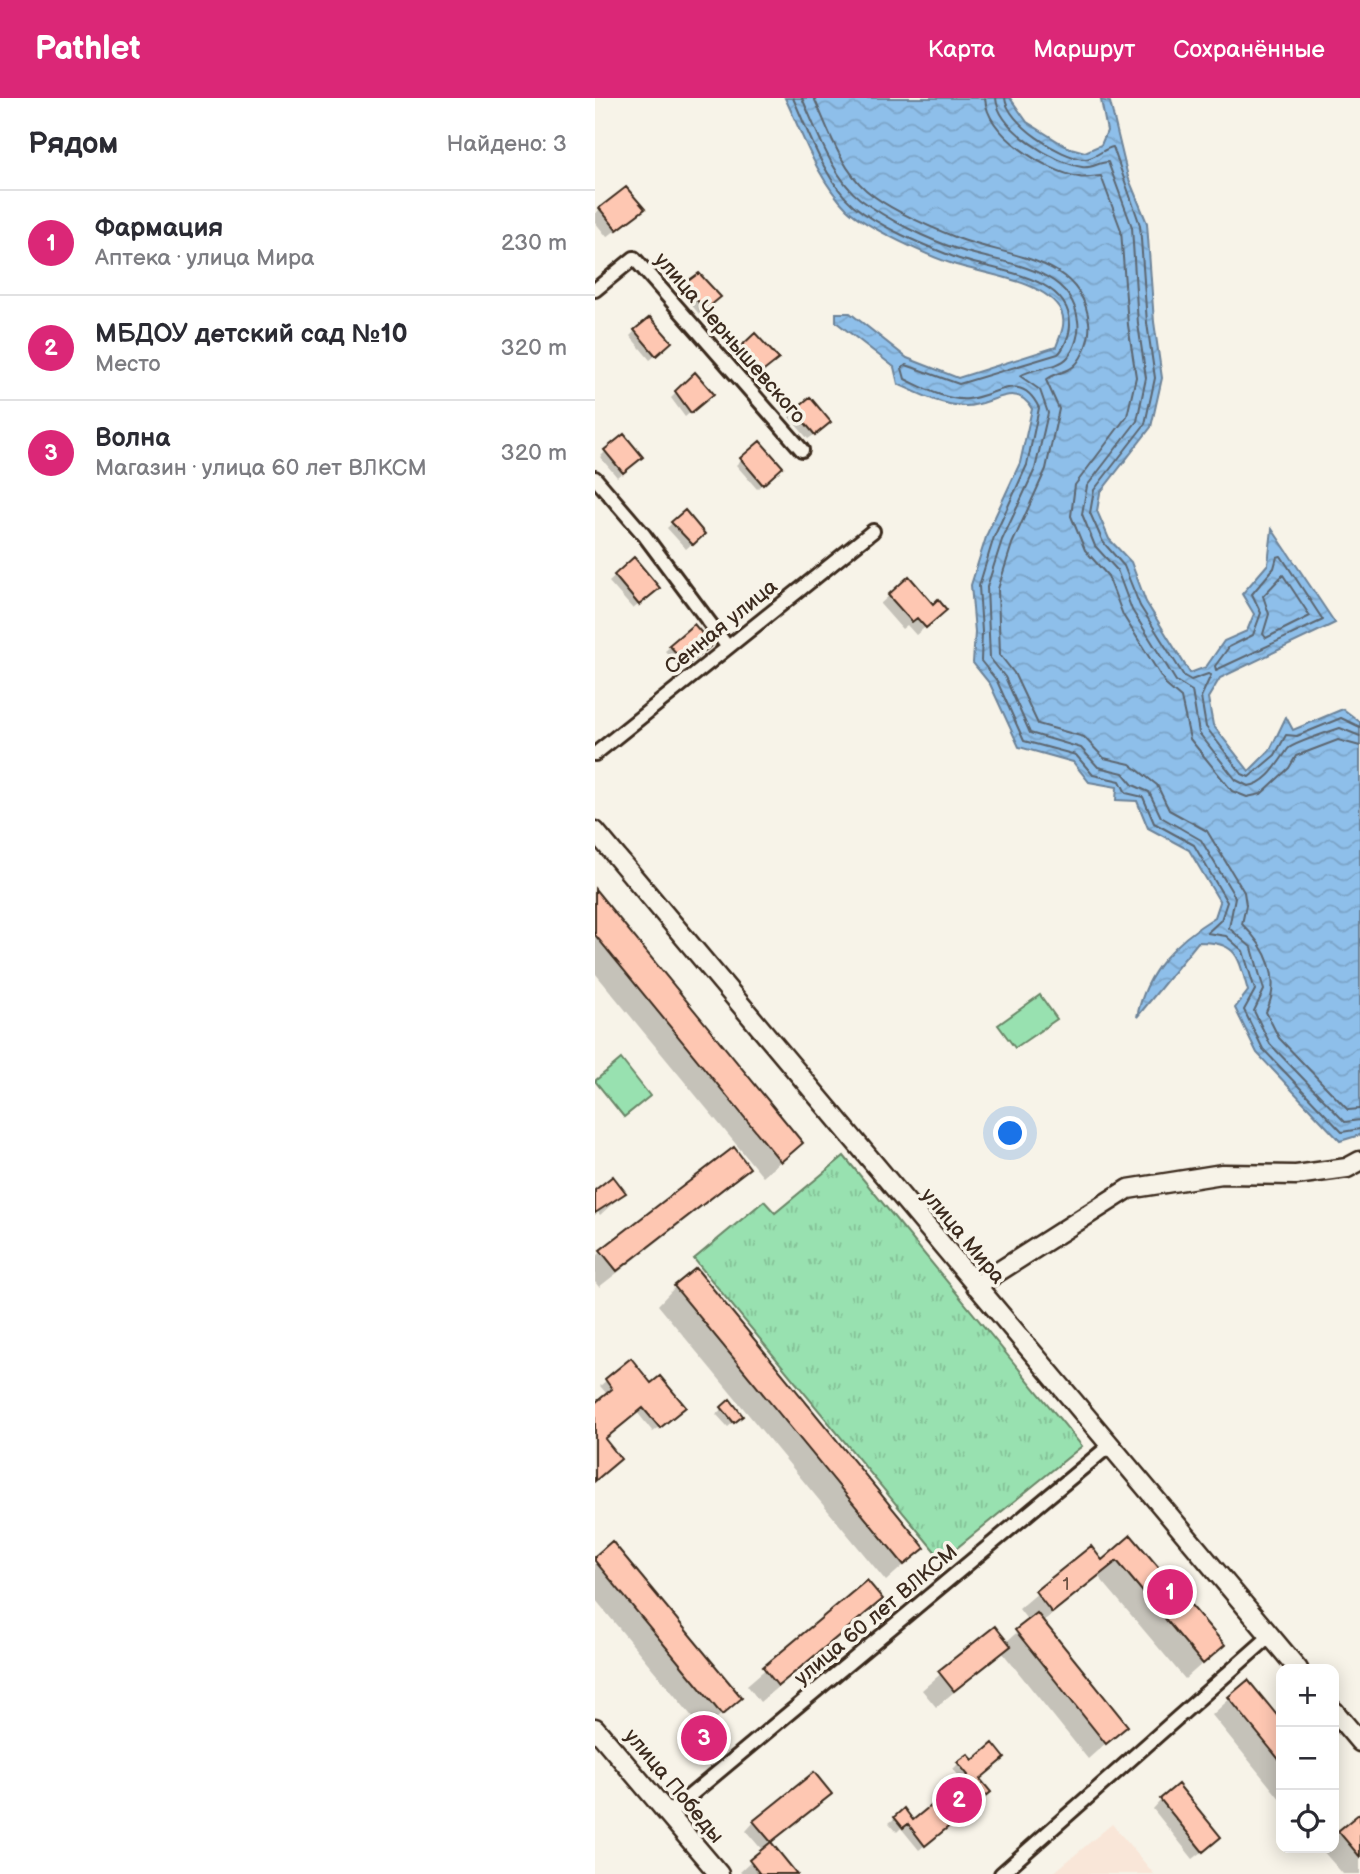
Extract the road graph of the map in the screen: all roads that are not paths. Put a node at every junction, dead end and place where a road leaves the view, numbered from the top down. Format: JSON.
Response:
{"nodes":[{"id":1,"x":595,"y":290,"type":"edge"},
{"id":2,"x":802,"y":450,"type":"dead end"},
{"id":3,"x":595,"y":478,"type":"edge"},
{"id":4,"x":873,"y":531,"type":"dead end"},
{"id":5,"x":727,"y":646,"type":"junction"},
{"id":6,"x":595,"y":754,"type":"edge"},
{"id":7,"x":595,"y":831,"type":"edge"},
{"id":8,"x":1360,"y":1161,"type":"edge"},
{"id":9,"x":976,"y":1286,"type":"junction"},
{"id":10,"x":1109,"y":1446,"type":"junction"},
{"id":11,"x":1270,"y":1636,"type":"junction"},
{"id":12,"x":1294,"y":1664,"type":"edge"},
{"id":13,"x":1339,"y":1717,"type":"edge"},
{"id":14,"x":595,"y":1728,"type":"edge"},
{"id":15,"x":1360,"y":1742,"type":"edge"},
{"id":16,"x":668,"y":1814,"type":"junction"},
{"id":17,"x":719,"y":1874,"type":"edge"},
{"id":18,"x":1001,"y":1874,"type":"edge"}],
"edges":[{"from":1,"to":2,"type":"street","name":"улица Чернышевского"},
{"from":3,"to":5,"type":"street"},
{"from":4,"to":5,"type":"street","name":"Сенная улица"},
{"from":5,"to":6,"type":"street","name":"Сенная улица"},
{"from":7,"to":9,"type":"street","name":"улица Мира"},
{"from":8,"to":9,"type":"street"},
{"from":9,"to":10,"type":"street","name":"улица Мира"},
{"from":10,"to":11,"type":"street","name":"улица Мира"},
{"from":10,"to":16,"type":"street","name":"улица 60 лет ВЛКСМ"},
{"from":11,"to":12,"type":"street","name":"улица Мира"},
{"from":11,"to":18,"type":"street"},
{"from":13,"to":15,"type":"street"},
{"from":14,"to":16,"type":"street","name":"улица Победы"},
{"from":16,"to":17,"type":"street","name":"улица Победы"}]}
